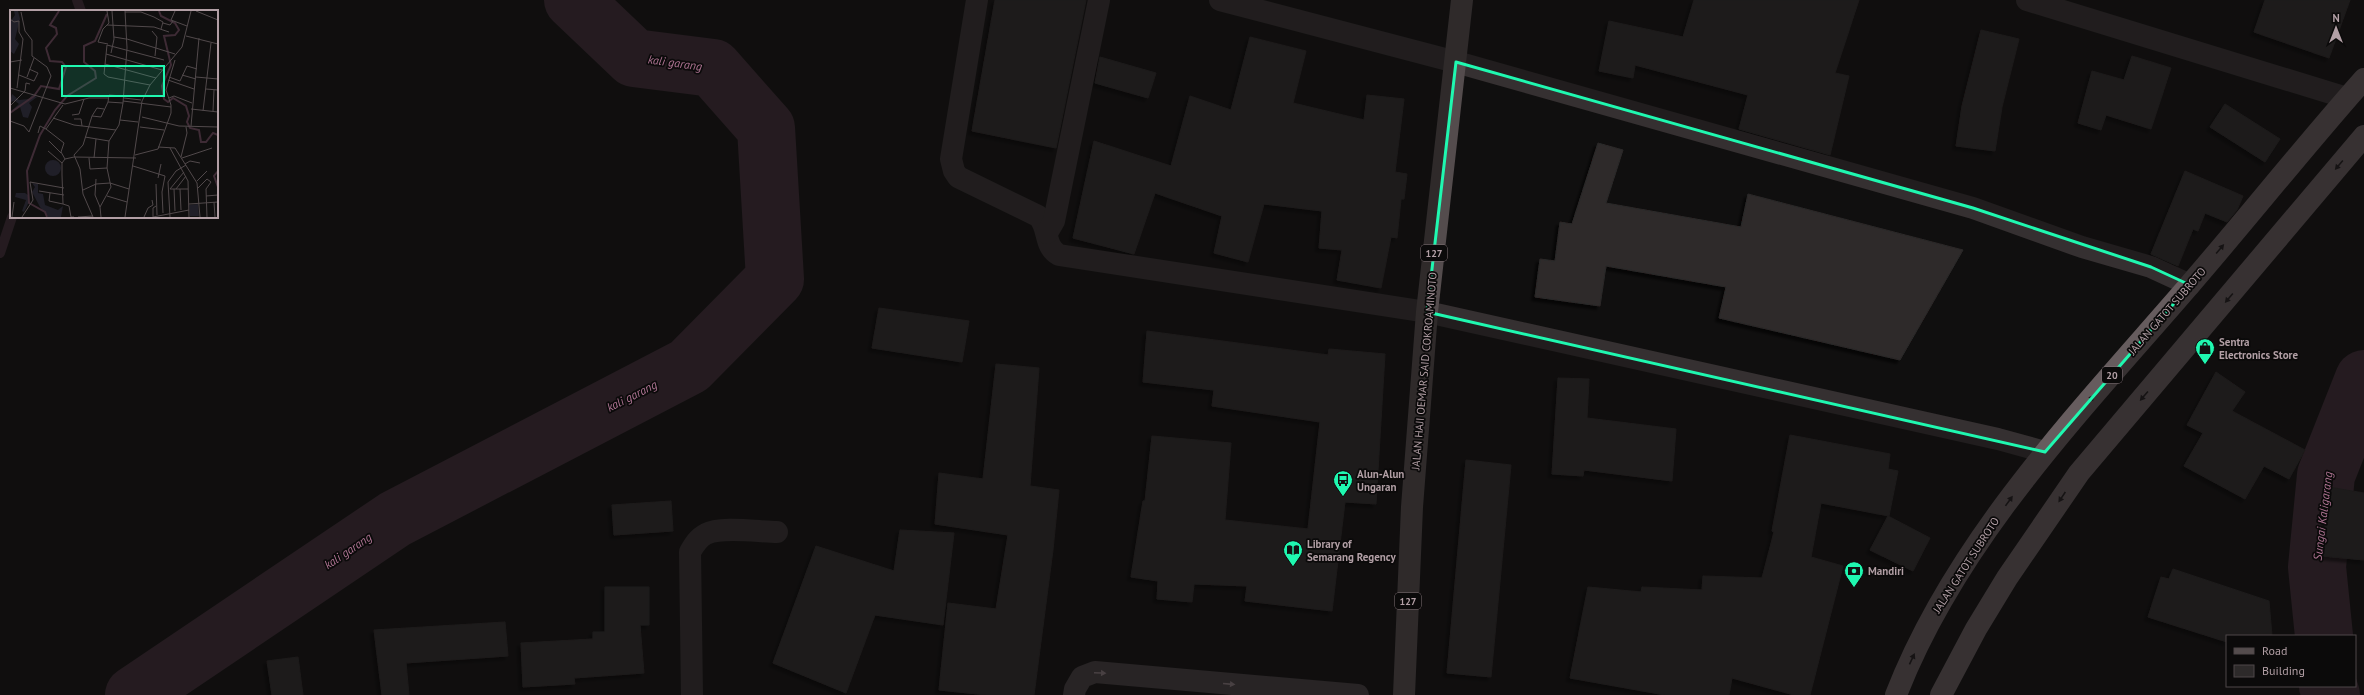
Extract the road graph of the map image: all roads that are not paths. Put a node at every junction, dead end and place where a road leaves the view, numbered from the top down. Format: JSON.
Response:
{"nodes":[{"id":1,"x":977,"y":0,"type":"edge"},
{"id":2,"x":1099,"y":0,"type":"edge"},
{"id":3,"x":1220,"y":0,"type":"edge"},
{"id":4,"x":1462,"y":0,"type":"edge"},
{"id":5,"x":2027,"y":0,"type":"edge"},
{"id":6,"x":1456,"y":62,"type":"junction"},
{"id":7,"x":2364,"y":79,"type":"edge"},
{"id":8,"x":2347,"y":98,"type":"junction"},
{"id":9,"x":2364,"y":136,"type":"edge"},
{"id":10,"x":1047,"y":233,"type":"junction"},
{"id":11,"x":2190,"y":285,"type":"junction"},
{"id":12,"x":1427,"y":312,"type":"junction"},
{"id":13,"x":2044,"y":452,"type":"junction"},
{"id":14,"x":777,"y":532,"type":"dead end"},
{"id":15,"x":692,"y":695,"type":"edge"},
{"id":16,"x":1074,"y":695,"type":"edge"},
{"id":17,"x":1358,"y":695,"type":"edge"},
{"id":18,"x":1404,"y":695,"type":"edge"},
{"id":19,"x":1896,"y":695,"type":"edge"},
{"id":20,"x":1941,"y":695,"type":"edge"}],
"edges":[{"from":1,"to":10,"type":"street"},
{"from":2,"to":10,"type":"street"},
{"from":3,"to":6,"type":"street"},
{"from":4,"to":6,"type":"main road","name":"JALAN HAJI OEMAR SAID COKROAMINOTO","number":"127"},
{"from":5,"to":8,"type":"street"},
{"from":6,"to":11,"type":"street"},
{"from":6,"to":12,"type":"main road","name":"JALAN HAJI OEMAR SAID COKROAMINOTO","number":"127"},
{"from":7,"to":8,"type":"highway","name":"JALAN GATOT SUBROTO","number":"20"},
{"from":11,"to":8,"type":"highway","name":"JALAN GATOT SUBROTO","number":"20","one_way":true},
{"from":9,"to":20,"type":"highway","one_way":true},
{"from":10,"to":12,"type":"street"},
{"from":13,"to":11,"type":"highway","name":"JALAN GATOT SUBROTO","number":"20","one_way":true},
{"from":12,"to":13,"type":"street"},
{"from":12,"to":18,"type":"main road","name":"JALAN HAJI OEMAR SAID COKROAMINOTO","number":"127"},
{"from":19,"to":13,"type":"highway","name":"JALAN GATOT SUBROTO","number":"20","one_way":true},
{"from":14,"to":15,"type":"street"},
{"from":16,"to":17,"type":"street","one_way":true}]}
